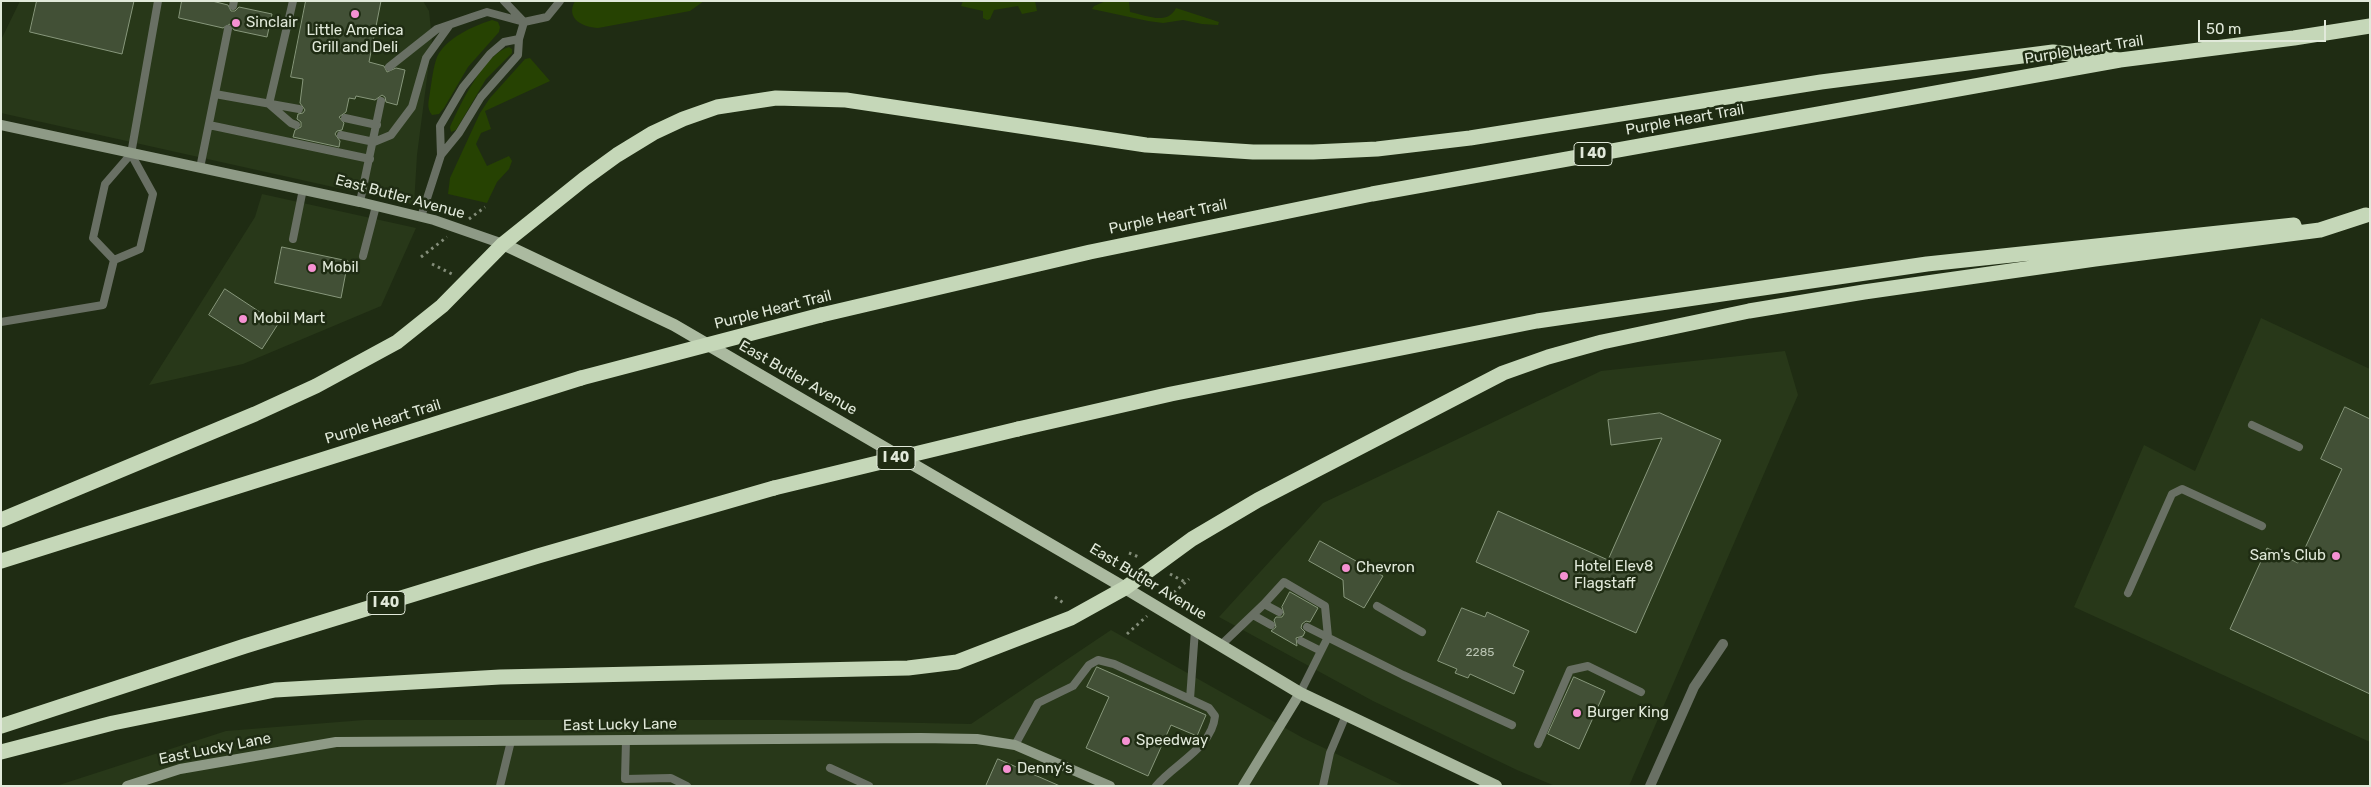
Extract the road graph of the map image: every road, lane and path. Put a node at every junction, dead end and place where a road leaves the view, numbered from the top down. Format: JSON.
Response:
{"nodes":[{"id":1,"x":158,"y":1,"type":"edge"},
{"id":2,"x":293,"y":1,"type":"edge"},
{"id":3,"x":504,"y":1,"type":"edge"},
{"id":4,"x":560,"y":1,"type":"edge"},
{"id":5,"x":524,"y":22,"type":"junction"},
{"id":6,"x":449,"y":26,"type":"junction"},
{"id":7,"x":2370,"y":26,"type":"edge"},
{"id":8,"x":228,"y":29,"type":"dead end"},
{"id":9,"x":519,"y":39,"type":"junction"},
{"id":10,"x":2120,"y":60,"type":"junction"},
{"id":11,"x":389,"y":67,"type":"dead end"},
{"id":12,"x":215,"y":94,"type":"junction"},
{"id":13,"x":381,"y":101,"type":"dead end"},
{"id":14,"x":269,"y":104,"type":"junction"},
{"id":15,"x":299,"y":109,"type":"dead end"},
{"id":16,"x":345,"y":118,"type":"dead end"},
{"id":17,"x":1,"y":125,"type":"edge"},
{"id":18,"x":208,"y":125,"type":"junction"},
{"id":19,"x":296,"y":125,"type":"dead end"},
{"id":20,"x":377,"y":125,"type":"junction"},
{"id":21,"x":341,"y":134,"type":"dead end"},
{"id":22,"x":374,"y":142,"type":"junction"},
{"id":23,"x":131,"y":154,"type":"junction"},
{"id":24,"x":441,"y":155,"type":"junction"},
{"id":25,"x":370,"y":159,"type":"junction"},
{"id":26,"x":200,"y":168,"type":"junction"},
{"id":27,"x":303,"y":189,"type":"junction"},
{"id":28,"x":360,"y":202,"type":"junction"},
{"id":29,"x":376,"y":206,"type":"junction"},
{"id":30,"x":2368,"y":215,"type":"edge"},
{"id":31,"x":421,"y":217,"type":"junction"},
{"id":32,"x":292,"y":239,"type":"dead end"},
{"id":33,"x":503,"y":244,"type":"junction"},
{"id":34,"x":363,"y":256,"type":"dead end"},
{"id":35,"x":114,"y":260,"type":"junction"},
{"id":36,"x":1,"y":322,"type":"edge"},
{"id":37,"x":2252,"y":425,"type":"dead end"},
{"id":38,"x":2299,"y":447,"type":"dead end"},
{"id":39,"x":1,"y":520,"type":"edge"},
{"id":40,"x":2262,"y":526,"type":"dead end"},
{"id":41,"x":1,"y":561,"type":"edge"},
{"id":42,"x":1125,"y":588,"type":"junction"},
{"id":43,"x":2128,"y":593,"type":"dead end"},
{"id":44,"x":1264,"y":604,"type":"junction"},
{"id":45,"x":1377,"y":606,"type":"dead end"},
{"id":46,"x":1279,"y":612,"type":"dead end"},
{"id":47,"x":1253,"y":615,"type":"junction"},
{"id":48,"x":1271,"y":625,"type":"dead end"},
{"id":49,"x":1307,"y":628,"type":"dead end"},
{"id":50,"x":1196,"y":630,"type":"junction"},
{"id":51,"x":1422,"y":632,"type":"dead end"},
{"id":52,"x":1328,"y":637,"type":"junction"},
{"id":53,"x":1300,"y":640,"type":"dead end"},
{"id":54,"x":1723,"y":644,"type":"dead end"},
{"id":55,"x":1221,"y":645,"type":"junction"},
{"id":56,"x":1321,"y":651,"type":"junction"},
{"id":57,"x":1641,"y":692,"type":"dead end"},
{"id":58,"x":1300,"y":693,"type":"junction"},
{"id":59,"x":1190,"y":699,"type":"junction"},
{"id":60,"x":1346,"y":715,"type":"junction"},
{"id":61,"x":1512,"y":725,"type":"dead end"},
{"id":62,"x":1,"y":726,"type":"edge"},
{"id":63,"x":626,"y":740,"type":"junction"},
{"id":64,"x":511,"y":741,"type":"junction"},
{"id":65,"x":1538,"y":744,"type":"dead end"},
{"id":66,"x":1016,"y":745,"type":"junction"},
{"id":67,"x":1,"y":752,"type":"edge"},
{"id":68,"x":830,"y":768,"type":"dead end"},
{"id":69,"x":146,"y":783,"type":"edge"},
{"id":70,"x":1490,"y":784,"type":"edge"},
{"id":71,"x":127,"y":786,"type":"edge"},
{"id":72,"x":500,"y":786,"type":"edge"},
{"id":73,"x":687,"y":786,"type":"edge"},
{"id":74,"x":869,"y":786,"type":"edge"},
{"id":75,"x":1110,"y":786,"type":"edge"},
{"id":76,"x":1156,"y":786,"type":"edge"},
{"id":77,"x":1243,"y":786,"type":"edge"},
{"id":78,"x":1323,"y":786,"type":"edge"},
{"id":79,"x":1650,"y":786,"type":"edge"}],
"edges":[{"from":1,"to":23,"type":"lane"},
{"from":2,"to":14,"type":"lane"},
{"from":3,"to":5,"type":"lane"},
{"from":4,"to":5,"type":"lane"},
{"from":5,"to":6,"type":"lane"},
{"from":5,"to":9,"type":"lane"},
{"from":6,"to":11,"type":"lane"},
{"from":6,"to":22,"type":"lane"},
{"from":7,"to":10,"type":"highway","name":"Purple Heart Trail","number":"I 40"},
{"from":8,"to":12,"type":"lane"},
{"from":9,"to":24,"type":"lane"},
{"from":9,"to":24,"type":"lane"},
{"from":10,"to":33,"type":"highway"},
{"from":10,"to":41,"type":"highway","name":"Purple Heart Trail","number":"I 40","bridge":true},
{"from":12,"to":14,"type":"lane"},
{"from":12,"to":18,"type":"lane"},
{"from":13,"to":20,"type":"lane"},
{"from":14,"to":15,"type":"lane"},
{"from":14,"to":19,"type":"lane"},
{"from":16,"to":20,"type":"lane"},
{"from":17,"to":23,"type":"street","name":"East Butler Avenue"},
{"from":18,"to":25,"type":"lane"},
{"from":18,"to":26,"type":"lane"},
{"from":20,"to":22,"type":"lane"},
{"from":21,"to":22,"type":"lane"},
{"from":22,"to":25,"type":"lane"},
{"from":23,"to":26,"type":"street","name":"East Butler Avenue"},
{"from":23,"to":35,"type":"lane"},
{"from":23,"to":35,"type":"lane"},
{"from":24,"to":31,"type":"lane"},
{"from":25,"to":28,"type":"lane"},
{"from":26,"to":27,"type":"street","name":"East Butler Avenue"},
{"from":27,"to":28,"type":"street","name":"East Butler Avenue"},
{"from":27,"to":32,"type":"lane"},
{"from":28,"to":29,"type":"street","name":"East Butler Avenue"},
{"from":29,"to":31,"type":"street","name":"East Butler Avenue"},
{"from":29,"to":34,"type":"lane"},
{"from":30,"to":42,"type":"highway"},
{"from":30,"to":62,"type":"highway","number":"I 40","bridge":true},
{"from":31,"to":33,"type":"street","name":"East Butler Avenue"},
{"from":33,"to":39,"type":"highway"},
{"from":33,"to":42,"type":"main road","name":"East Butler Avenue"},
{"from":35,"to":36,"type":"lane"},
{"from":37,"to":38,"type":"lane"},
{"from":40,"to":43,"type":"lane"},
{"from":42,"to":50,"type":"main road","name":"East Butler Avenue"},
{"from":42,"to":67,"type":"highway"},
{"from":44,"to":46,"type":"lane"},
{"from":44,"to":47,"type":"lane"},
{"from":44,"to":52,"type":"lane"},
{"from":45,"to":51,"type":"lane"},
{"from":47,"to":48,"type":"lane"},
{"from":47,"to":55,"type":"lane"},
{"from":49,"to":52,"type":"lane"},
{"from":50,"to":55,"type":"main road","name":"East Butler Avenue"},
{"from":50,"to":59,"type":"lane"},
{"from":52,"to":56,"type":"lane"},
{"from":52,"to":61,"type":"lane"},
{"from":53,"to":56,"type":"lane"},
{"from":54,"to":79,"type":"street"},
{"from":55,"to":58,"type":"main road","name":"East Butler Avenue"},
{"from":56,"to":58,"type":"lane"},
{"from":57,"to":65,"type":"lane"},
{"from":58,"to":60,"type":"main road","name":"East Butler Avenue"},
{"from":58,"to":77,"type":"street"},
{"from":59,"to":66,"type":"lane"},
{"from":59,"to":76,"type":"lane"},
{"from":60,"to":70,"type":"main road","name":"East Butler Avenue"},
{"from":60,"to":78,"type":"lane"},
{"from":63,"to":64,"type":"street","name":"East Lucky Lane"},
{"from":63,"to":66,"type":"street","name":"East Lucky Lane"},
{"from":63,"to":73,"type":"lane"},
{"from":64,"to":69,"type":"street","name":"East Lucky Lane"},
{"from":64,"to":72,"type":"lane"},
{"from":66,"to":75,"type":"street","name":"East Lucky Lane"},
{"from":68,"to":74,"type":"lane"},
{"from":69,"to":71,"type":"street","name":"East Lucky Lane"}]}
